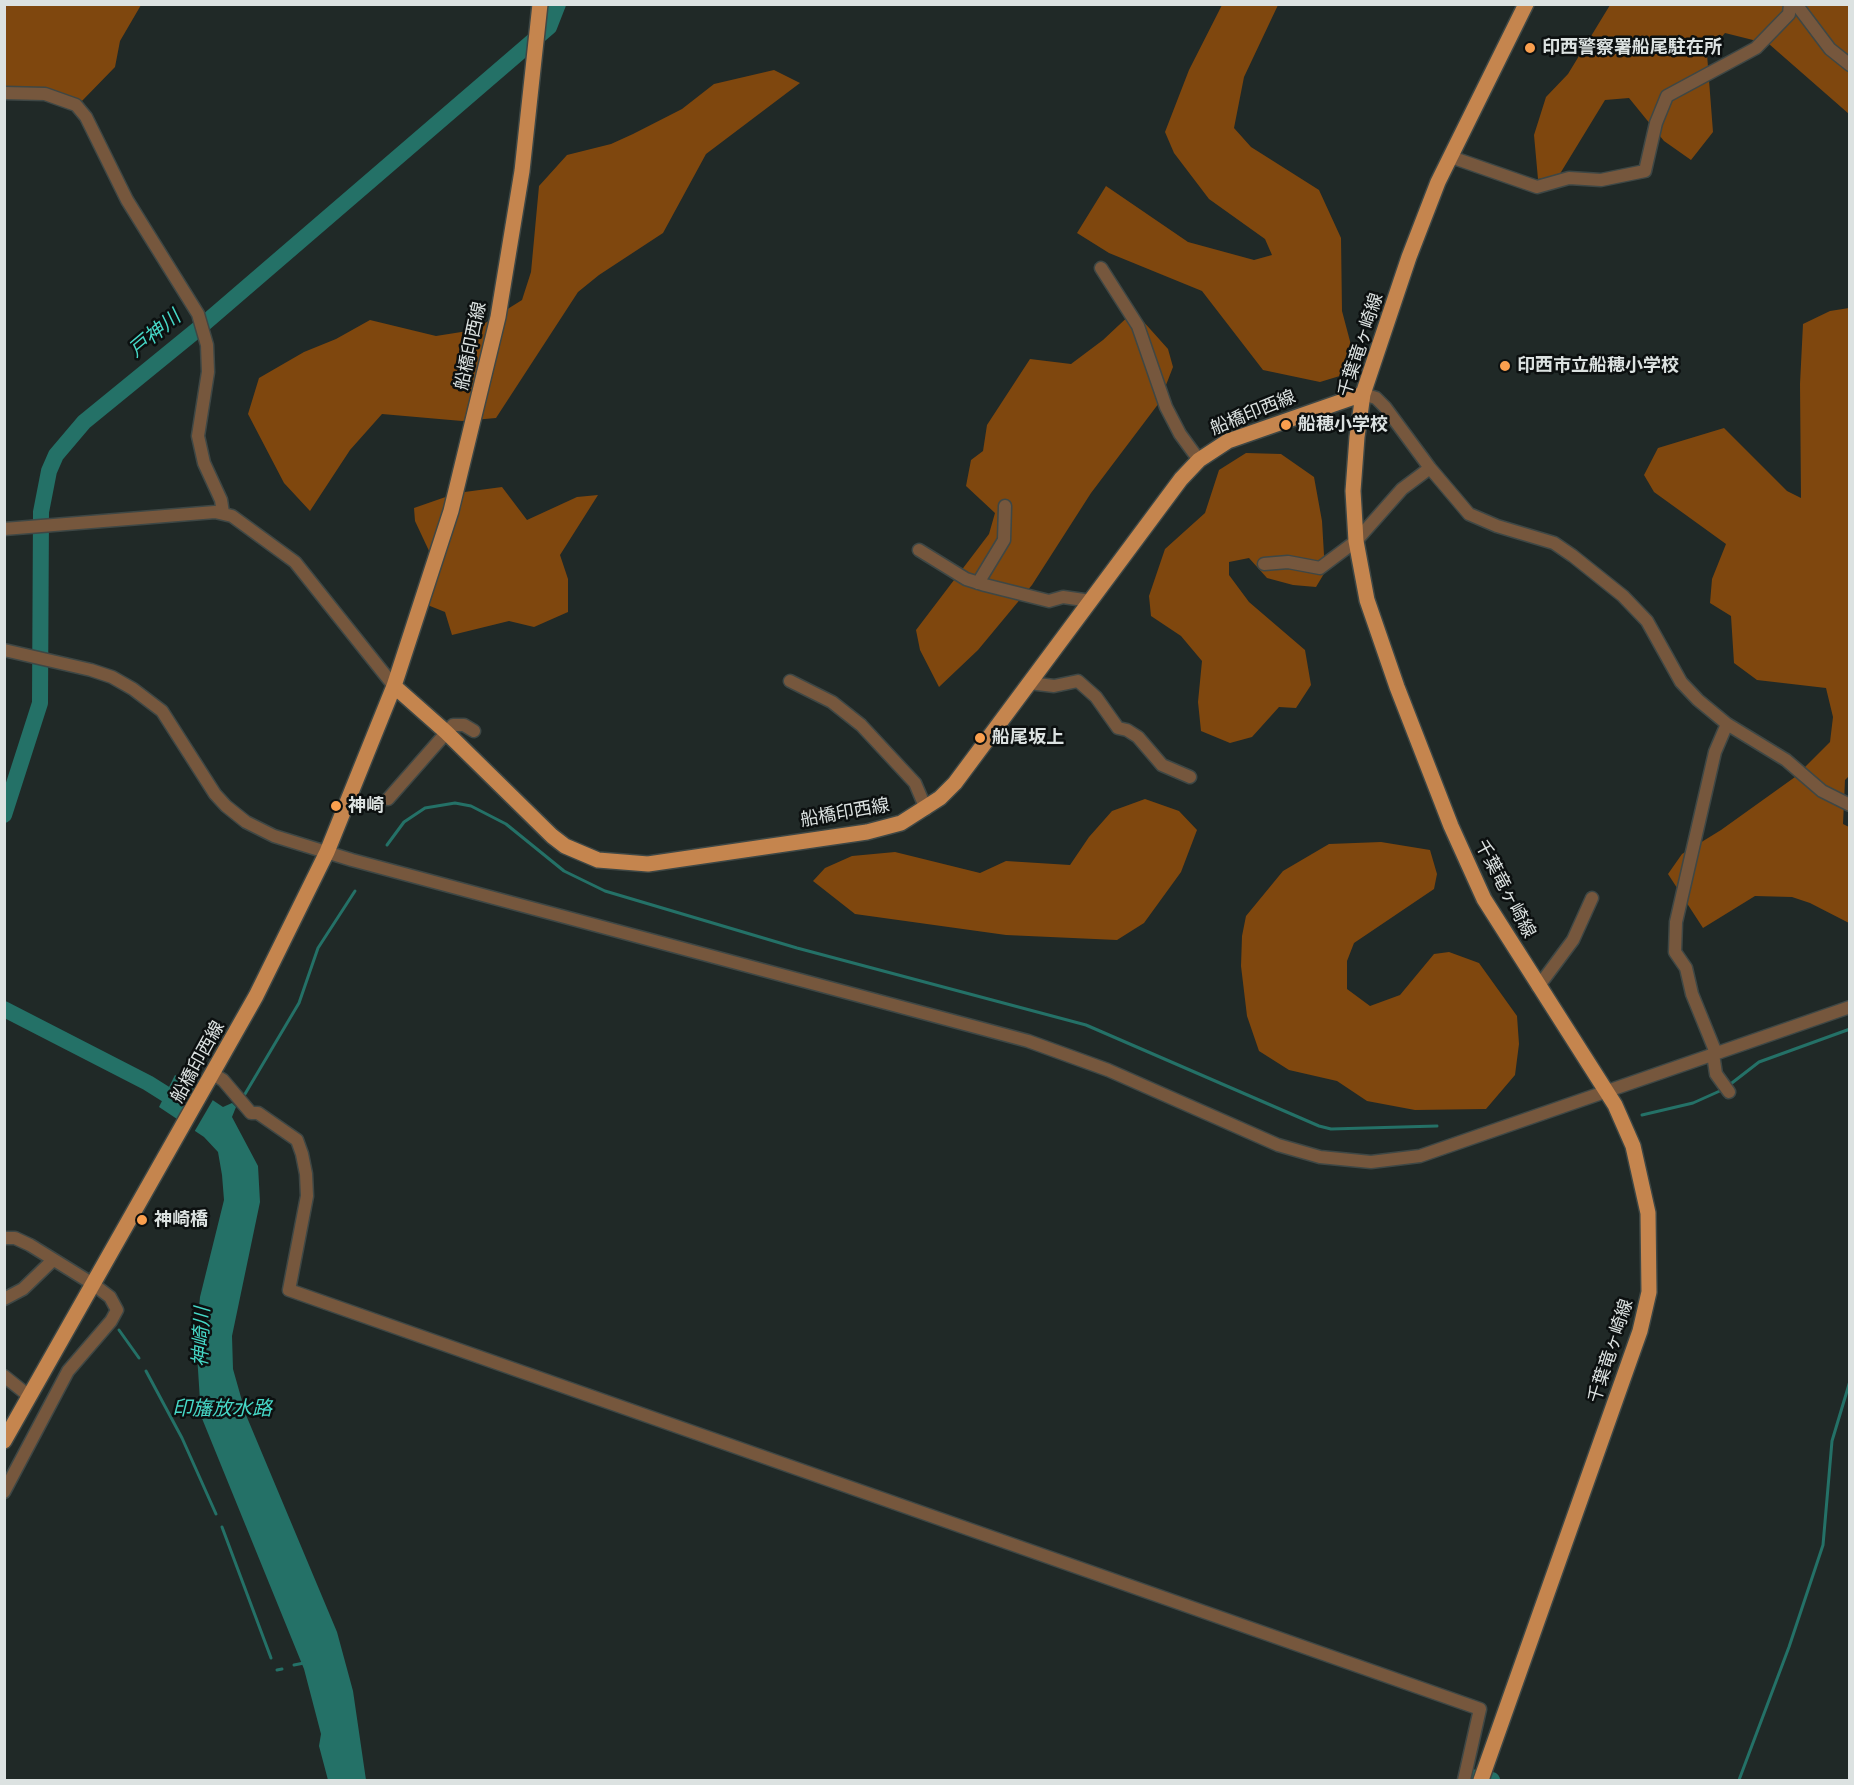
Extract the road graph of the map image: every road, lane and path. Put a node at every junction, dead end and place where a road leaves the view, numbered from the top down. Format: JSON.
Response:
{"nodes":[{"id":1,"x":540,"y":4,"type":"edge"},
{"id":2,"x":1526,"y":4,"type":"edge"},
{"id":3,"x":1790,"y":4,"type":"edge"},
{"id":4,"x":1797,"y":4,"type":"edge"},
{"id":5,"x":1850,"y":65,"type":"edge"},
{"id":6,"x":4,"y":93,"type":"edge"},
{"id":7,"x":1451,"y":157,"type":"junction"},
{"id":8,"x":1101,"y":268,"type":"dead end"},
{"id":9,"x":1363,"y":394,"type":"junction"},
{"id":10,"x":1199,"y":460,"type":"junction"},
{"id":11,"x":1430,"y":468,"type":"junction"},
{"id":12,"x":1005,"y":506,"type":"dead end"},
{"id":13,"x":223,"y":513,"type":"junction"},
{"id":14,"x":4,"y":529,"type":"edge"},
{"id":15,"x":1356,"y":541,"type":"junction"},
{"id":16,"x":919,"y":550,"type":"dead end"},
{"id":17,"x":1264,"y":564,"type":"dead end"},
{"id":18,"x":978,"y":583,"type":"junction"},
{"id":19,"x":1091,"y":601,"type":"junction"},
{"id":20,"x":4,"y":650,"type":"edge"},
{"id":21,"x":790,"y":681,"type":"dead end"},
{"id":22,"x":1029,"y":683,"type":"junction"},
{"id":23,"x":394,"y":686,"type":"junction"},
{"id":24,"x":1727,"y":724,"type":"junction"},
{"id":25,"x":474,"y":731,"type":"dead end"},
{"id":26,"x":446,"y":732,"type":"junction"},
{"id":27,"x":1190,"y":777,"type":"dead end"},
{"id":28,"x":388,"y":799,"type":"dead end"},
{"id":29,"x":1850,"y":805,"type":"edge"},
{"id":30,"x":926,"y":809,"type":"junction"},
{"id":31,"x":327,"y":852,"type":"junction"},
{"id":32,"x":1592,"y":898,"type":"dead end"},
{"id":33,"x":1538,"y":987,"type":"junction"},
{"id":34,"x":1850,"y":1007,"type":"edge"},
{"id":35,"x":1714,"y":1054,"type":"junction"},
{"id":36,"x":212,"y":1076,"type":"junction"},
{"id":37,"x":1606,"y":1091,"type":"junction"},
{"id":38,"x":1729,"y":1092,"type":"dead end"},
{"id":39,"x":4,"y":1238,"type":"edge"},
{"id":40,"x":52,"y":1260,"type":"junction"},
{"id":41,"x":93,"y":1284,"type":"junction"},
{"id":42,"x":4,"y":1299,"type":"edge"},
{"id":43,"x":4,"y":1376,"type":"edge"},
{"id":44,"x":29,"y":1396,"type":"junction"},
{"id":45,"x":4,"y":1441,"type":"edge"},
{"id":46,"x":4,"y":1492,"type":"edge"},
{"id":47,"x":1482,"y":1776,"type":"edge"},
{"id":48,"x":1464,"y":1780,"type":"edge"}],
"edges":[{"from":1,"to":23,"type":"main road","name":"船橋印西線"},
{"from":2,"to":7,"type":"main road","name":"千葉竜ヶ崎線"},
{"from":3,"to":7,"type":"street"},
{"from":4,"to":5,"type":"street"},
{"from":6,"to":13,"type":"street"},
{"from":7,"to":9,"type":"main road","name":"千葉竜ヶ崎線"},
{"from":8,"to":10,"type":"street"},
{"from":9,"to":10,"type":"main road","name":"船橋印西線"},
{"from":9,"to":11,"type":"street"},
{"from":9,"to":15,"type":"main road","name":"千葉竜ヶ崎線"},
{"from":10,"to":19,"type":"main road","name":"船橋印西線"},
{"from":11,"to":15,"type":"street"},
{"from":11,"to":24,"type":"street"},
{"from":12,"to":18,"type":"street"},
{"from":13,"to":14,"type":"street"},
{"from":13,"to":23,"type":"street"},
{"from":15,"to":17,"type":"street"},
{"from":15,"to":33,"type":"main road","name":"千葉竜ヶ崎線"},
{"from":16,"to":18,"type":"street"},
{"from":18,"to":19,"type":"street"},
{"from":19,"to":22,"type":"main road","name":"船橋印西線"},
{"from":20,"to":31,"type":"street"},
{"from":21,"to":30,"type":"street"},
{"from":22,"to":27,"type":"street"},
{"from":22,"to":30,"type":"main road","name":"船橋印西線"},
{"from":23,"to":26,"type":"main road","name":"船橋印西線"},
{"from":23,"to":31,"type":"main road","name":"船橋印西線"},
{"from":24,"to":29,"type":"street"},
{"from":24,"to":35,"type":"street"},
{"from":25,"to":26,"type":"street"},
{"from":26,"to":28,"type":"street"},
{"from":26,"to":30,"type":"main road","name":"船橋印西線"},
{"from":31,"to":36,"type":"main road","name":"船橋印西線"},
{"from":31,"to":37,"type":"street"},
{"from":32,"to":33,"type":"street"},
{"from":33,"to":37,"type":"main road","name":"千葉竜ヶ崎線"},
{"from":34,"to":35,"type":"street"},
{"from":35,"to":37,"type":"street"},
{"from":35,"to":38,"type":"street"},
{"from":36,"to":41,"type":"main road","name":"船橋印西線"},
{"from":36,"to":48,"type":"street"},
{"from":37,"to":47,"type":"main road","name":"千葉竜ヶ崎線"},
{"from":39,"to":40,"type":"street"},
{"from":40,"to":41,"type":"street"},
{"from":40,"to":42,"type":"street"},
{"from":41,"to":44,"type":"main road","name":"船橋印西線"},
{"from":41,"to":46,"type":"street"},
{"from":43,"to":44,"type":"street"},
{"from":44,"to":45,"type":"main road","name":"船橋印西線"}]}
